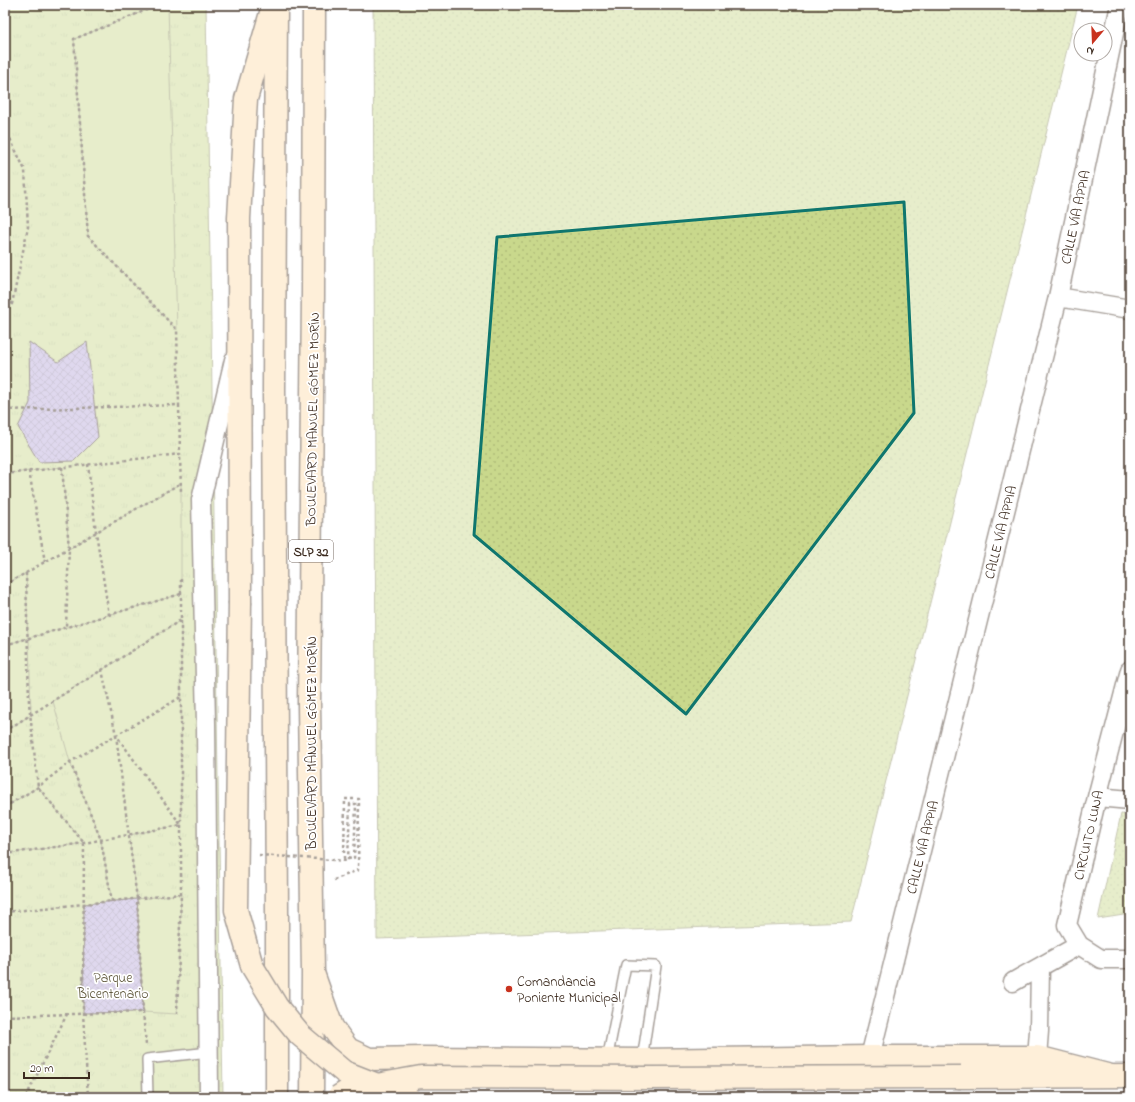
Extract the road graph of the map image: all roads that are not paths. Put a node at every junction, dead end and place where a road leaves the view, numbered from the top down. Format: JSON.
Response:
{"nodes":[{"id":1,"x":275,"y":5,"type":"edge"},
{"id":2,"x":314,"y":5,"type":"edge"},
{"id":3,"x":1120,"y":5,"type":"edge"},
{"id":4,"x":1058,"y":297,"type":"junction"},
{"id":5,"x":1130,"y":309,"type":"edge"},
{"id":6,"x":239,"y":336,"type":"junction"},
{"id":7,"x":1130,"y":670,"type":"edge"},
{"id":8,"x":1097,"y":797,"type":"junction"},
{"id":9,"x":1130,"y":800,"type":"edge"},
{"id":10,"x":1079,"y":944,"type":"junction"},
{"id":11,"x":1130,"y":959,"type":"edge"},
{"id":12,"x":1040,"y":967,"type":"junction"},
{"id":13,"x":313,"y":973,"type":"junction"},
{"id":14,"x":1013,"y":982,"type":"dead end"},
{"id":15,"x":208,"y":1052,"type":"junction"},
{"id":16,"x":870,"y":1057,"type":"junction"},
{"id":17,"x":1037,"y":1057,"type":"junction"},
{"id":18,"x":423,"y":1058,"type":"junction"},
{"id":19,"x":607,"y":1060,"type":"junction"},
{"id":20,"x":642,"y":1060,"type":"junction"},
{"id":21,"x":1120,"y":1076,"type":"edge"},
{"id":22,"x":148,"y":1097,"type":"edge"},
{"id":23,"x":209,"y":1097,"type":"edge"},
{"id":24,"x":277,"y":1097,"type":"edge"},
{"id":25,"x":312,"y":1097,"type":"edge"},
{"id":26,"x":338,"y":1097,"type":"edge"},
{"id":27,"x":398,"y":1097,"type":"edge"},
{"id":28,"x":408,"y":1097,"type":"edge"}],
"edges":[{"from":1,"to":6,"type":"main road"},
{"from":1,"to":24,"type":"main road","number":"SLP 32"},
{"from":2,"to":13,"type":"main road","name":"BOULEVARD MANUEL GÓMEZ MORÍN","number":"SLP 32"},
{"from":3,"to":4,"type":"street","name":"CALLE VÍA APPIA"},
{"from":4,"to":5,"type":"street"},
{"from":4,"to":16,"type":"street","name":"CALLE VÍA APPIA"},
{"from":6,"to":15,"type":"street"},
{"from":6,"to":28,"type":"main road","bridge":true},
{"from":7,"to":8,"type":"street","name":"CIRCUITO LUNA"},
{"from":8,"to":9,"type":"street"},
{"from":8,"to":10,"type":"street","name":"CIRCUITO LUNA"},
{"from":10,"to":11,"type":"street","name":"CIRCUITO LUNA"},
{"from":10,"to":12,"type":"street"},
{"from":12,"to":14,"type":"street"},
{"from":12,"to":17,"type":"street"},
{"from":13,"to":18,"type":"main road"},
{"from":13,"to":25,"type":"main road","name":"BOULEVARD MANUEL GÓMEZ MORÍN","number":"SLP 32"},
{"from":15,"to":22,"type":"lane"},
{"from":15,"to":23,"type":"street"},
{"from":16,"to":17,"type":"main road"},
{"from":16,"to":20,"type":"main road"},
{"from":17,"to":21,"type":"main road"},
{"from":18,"to":19,"type":"main road"},
{"from":18,"to":27,"type":"main road"},
{"from":19,"to":20,"type":"main road"},
{"from":19,"to":20,"type":"lane"},
{"from":21,"to":26,"type":"main road","bridge":true}]}
